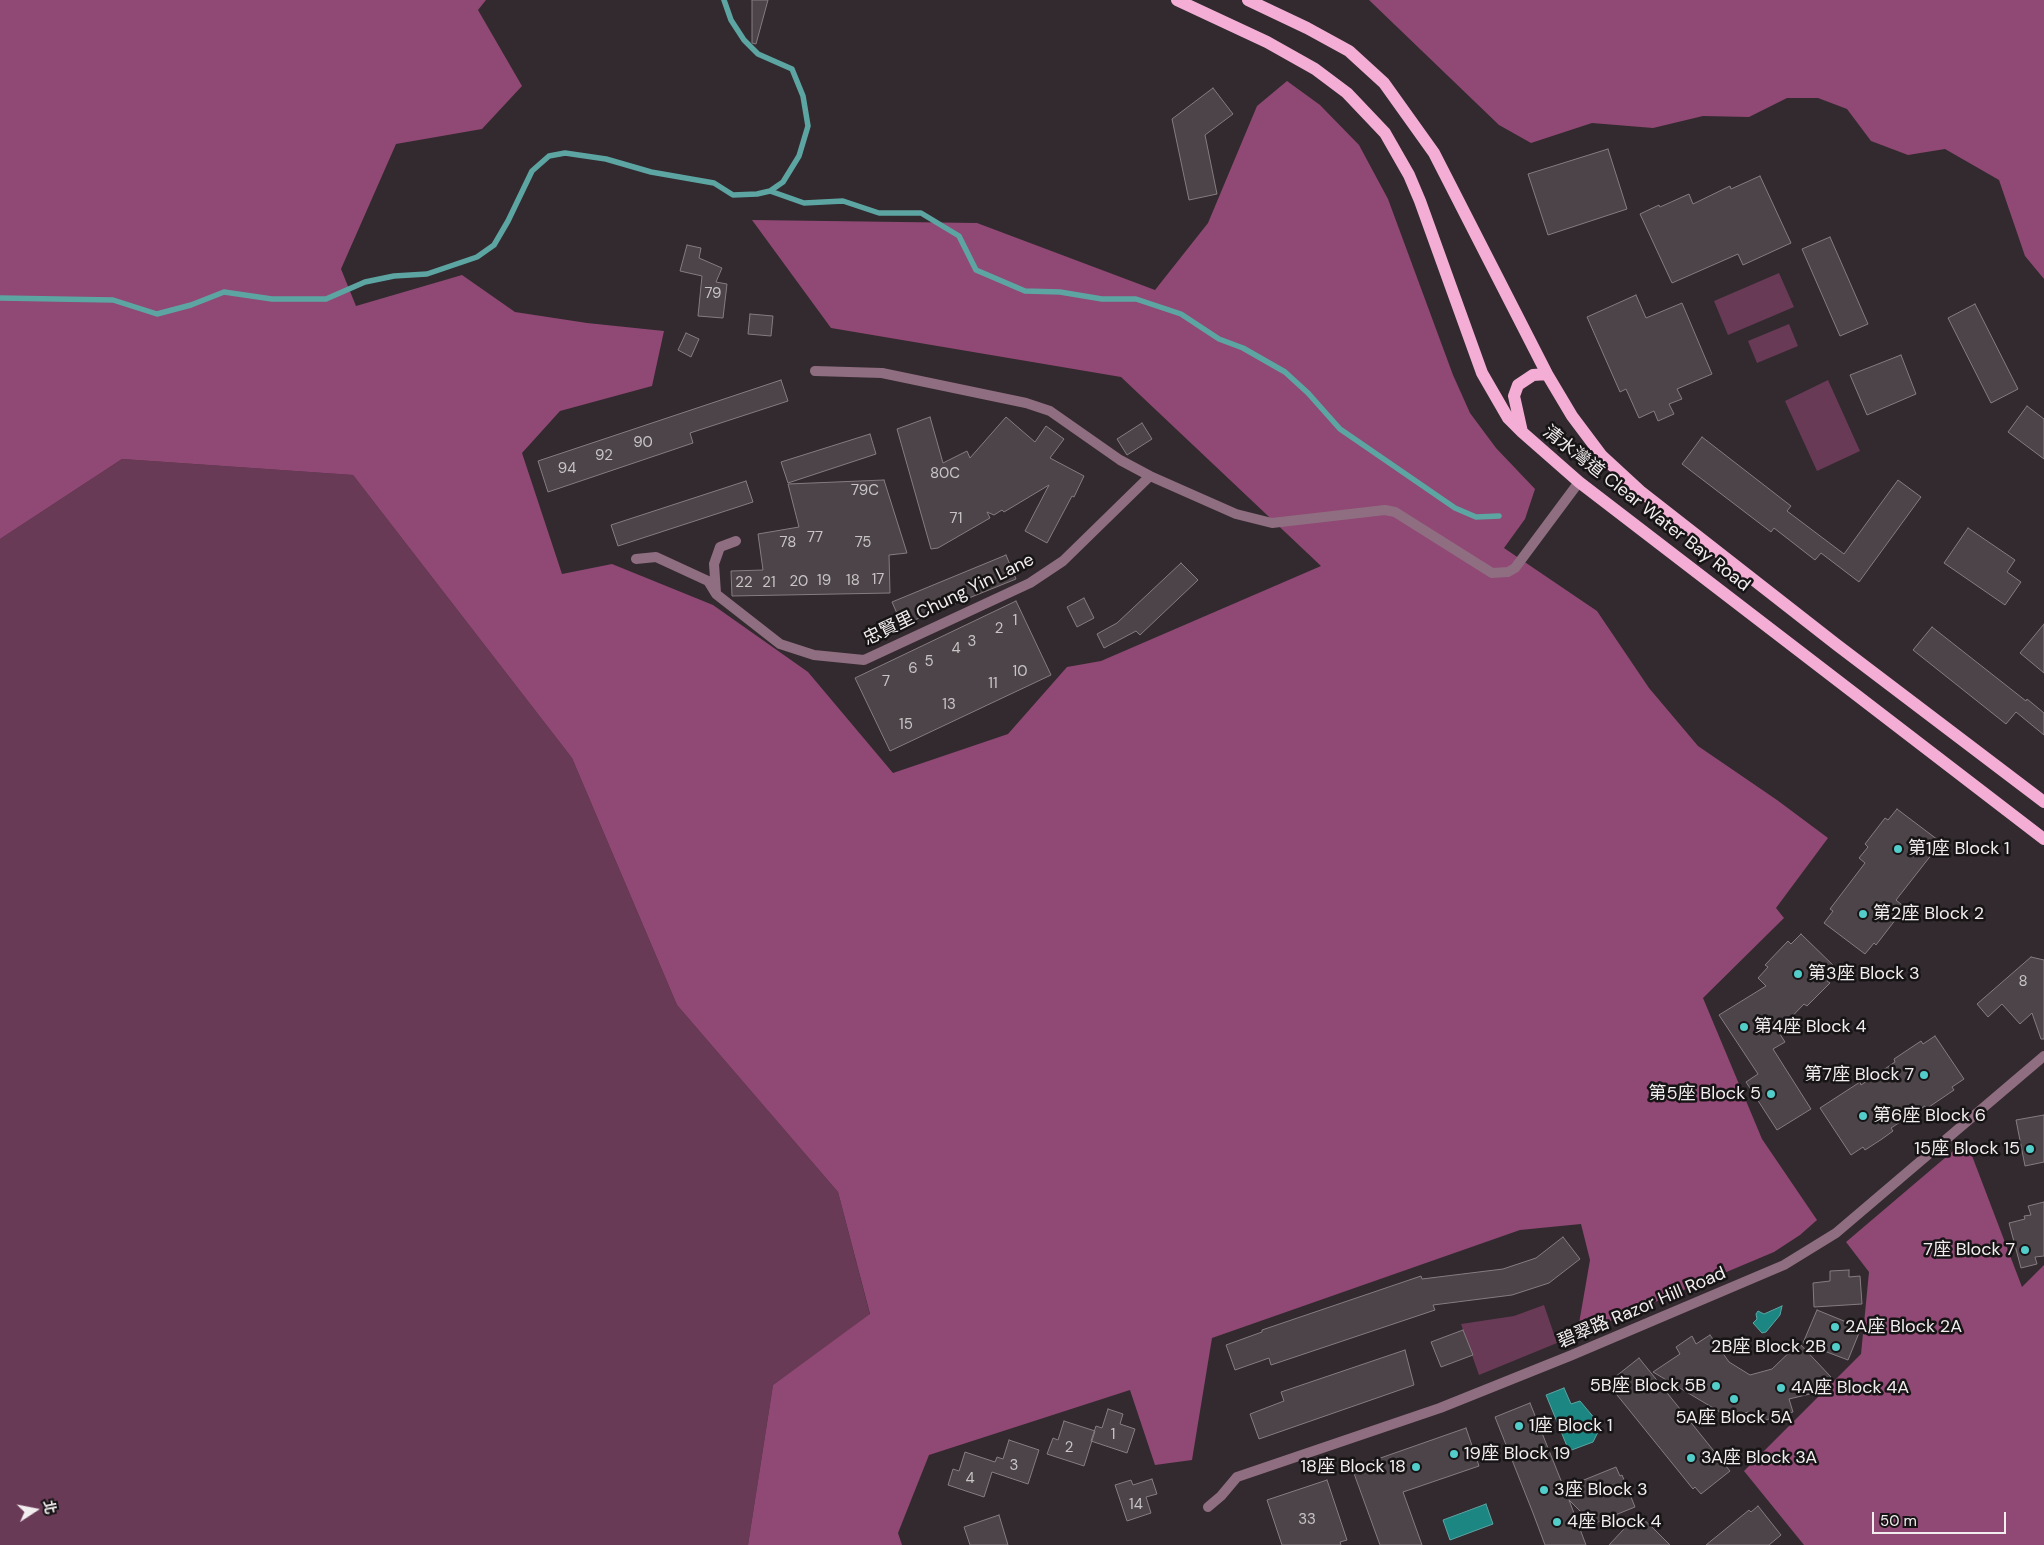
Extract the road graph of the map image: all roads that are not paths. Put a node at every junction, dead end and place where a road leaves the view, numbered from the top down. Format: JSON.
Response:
{"nodes":[{"id":1,"x":1177,"y":0,"type":"edge"},
{"id":2,"x":1248,"y":0,"type":"edge"},
{"id":3,"x":815,"y":371,"type":"dead end"},
{"id":4,"x":1546,"y":374,"type":"junction"},
{"id":5,"x":1522,"y":432,"type":"junction"},
{"id":6,"x":1150,"y":476,"type":"junction"},
{"id":7,"x":1579,"y":482,"type":"junction"},
{"id":8,"x":736,"y":541,"type":"dead end"},
{"id":9,"x":636,"y":559,"type":"dead end"},
{"id":10,"x":716,"y":594,"type":"junction"},
{"id":11,"x":2044,"y":802,"type":"edge"},
{"id":12,"x":2044,"y":839,"type":"edge"},
{"id":13,"x":2044,"y":1056,"type":"edge"},
{"id":14,"x":1208,"y":1507,"type":"dead end"}],
"edges":[{"from":1,"to":5,"type":"main road","name":"清水灣道 Clear Water Bay Road"},
{"from":2,"to":4,"type":"main road","name":"清水灣道 Clear Water Bay Road"},
{"from":3,"to":6,"type":"street"},
{"from":4,"to":5,"type":"main road"},
{"from":4,"to":11,"type":"main road","name":"清水灣道 Clear Water Bay Road"},
{"from":5,"to":7,"type":"main road","name":"清水灣道 Clear Water Bay Road"},
{"from":6,"to":7,"type":"street"},
{"from":6,"to":10,"type":"street","name":"忠賢里 Chung Yin Lane"},
{"from":7,"to":12,"type":"main road","name":"清水灣道 Clear Water Bay Road"},
{"from":8,"to":10,"type":"street"},
{"from":9,"to":10,"type":"street","name":"忠賢里 Chung Yin Lane"},
{"from":13,"to":14,"type":"street","name":"碧翠路 Razor Hill Road"}]}
